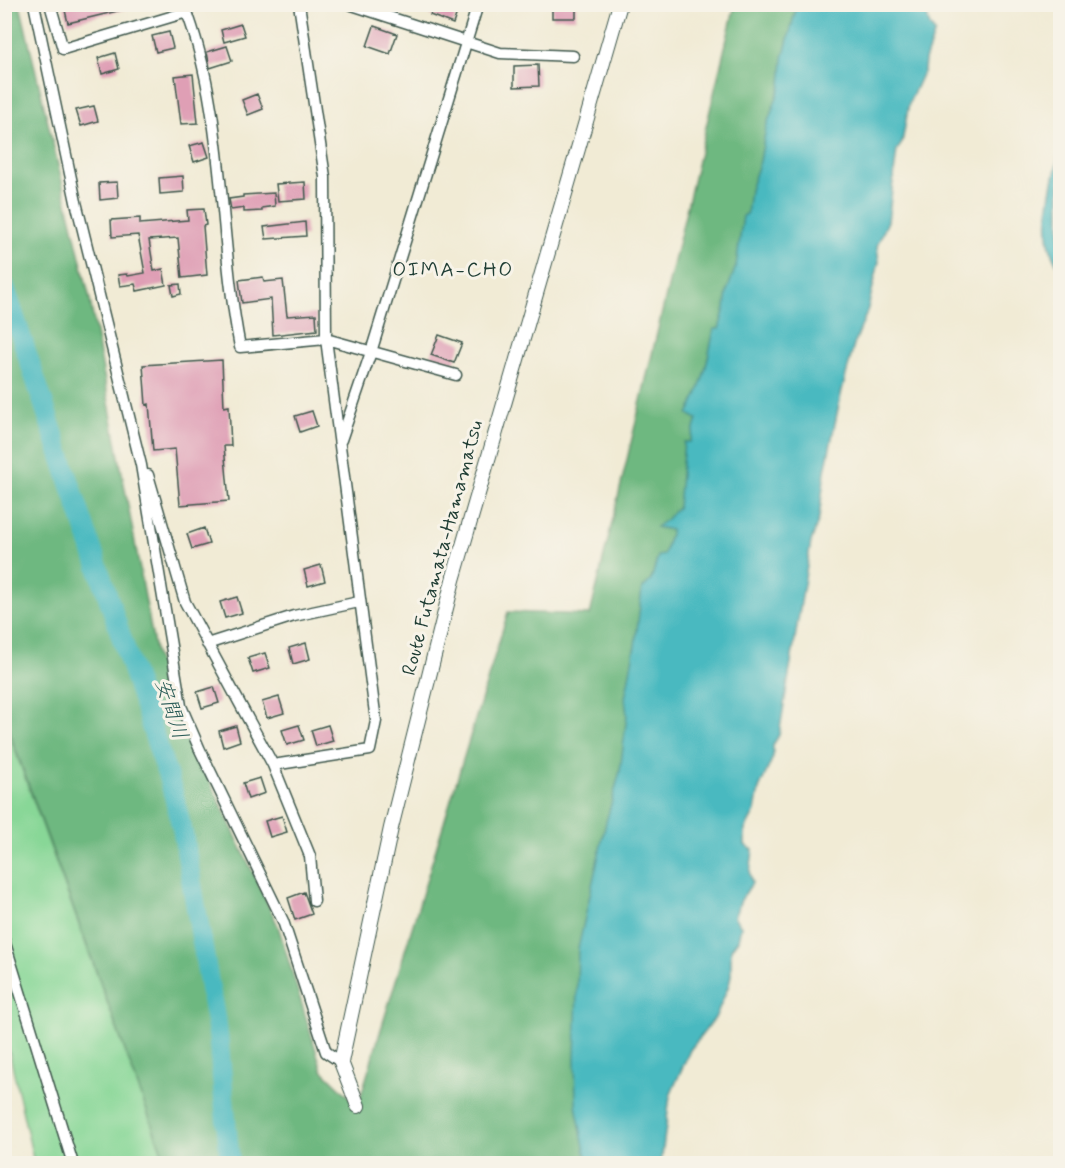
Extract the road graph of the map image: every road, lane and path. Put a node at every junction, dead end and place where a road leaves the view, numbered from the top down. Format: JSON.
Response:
{"nodes":[{"id":1,"x":34,"y":4,"type":"edge"},
{"id":2,"x":50,"y":4,"type":"edge"},
{"id":3,"x":299,"y":4,"type":"edge"},
{"id":4,"x":349,"y":4,"type":"edge"},
{"id":5,"x":478,"y":4,"type":"edge"},
{"id":6,"x":620,"y":4,"type":"edge"},
{"id":7,"x":186,"y":8,"type":"edge"},
{"id":8,"x":466,"y":42,"type":"junction"},
{"id":9,"x":573,"y":56,"type":"dead end"},
{"id":10,"x":326,"y":339,"type":"junction"},
{"id":11,"x":371,"y":352,"type":"junction"},
{"id":12,"x":456,"y":375,"type":"dead end"},
{"id":13,"x":135,"y":442,"type":"junction"},
{"id":14,"x":340,"y":444,"type":"junction"},
{"id":15,"x":359,"y":602,"type":"junction"},
{"id":16,"x":207,"y":644,"type":"junction"},
{"id":17,"x":273,"y":765,"type":"junction"},
{"id":18,"x":314,"y":901,"type":"dead end"},
{"id":19,"x":4,"y":940,"type":"edge"},
{"id":20,"x":341,"y":1062,"type":"junction"},
{"id":21,"x":358,"y":1106,"type":"dead end"},
{"id":22,"x":73,"y":1164,"type":"edge"}],
"edges":[{"from":1,"to":13,"type":"street"},
{"from":2,"to":7,"type":"street"},
{"from":3,"to":10,"type":"street"},
{"from":4,"to":8,"type":"street"},
{"from":5,"to":8,"type":"street"},
{"from":6,"to":20,"type":"main road","name":"Route Futamata-Hamamatsu"},
{"from":7,"to":10,"type":"street"},
{"from":8,"to":9,"type":"street"},
{"from":8,"to":11,"type":"street"},
{"from":10,"to":11,"type":"street"},
{"from":10,"to":14,"type":"street"},
{"from":11,"to":12,"type":"street"},
{"from":11,"to":14,"type":"street"},
{"from":13,"to":16,"type":"street"},
{"from":13,"to":20,"type":"street"},
{"from":14,"to":15,"type":"street"},
{"from":15,"to":16,"type":"street"},
{"from":15,"to":17,"type":"street"},
{"from":16,"to":17,"type":"street"},
{"from":17,"to":18,"type":"street"},
{"from":19,"to":22,"type":"street"},
{"from":20,"to":21,"type":"main road"}]}
